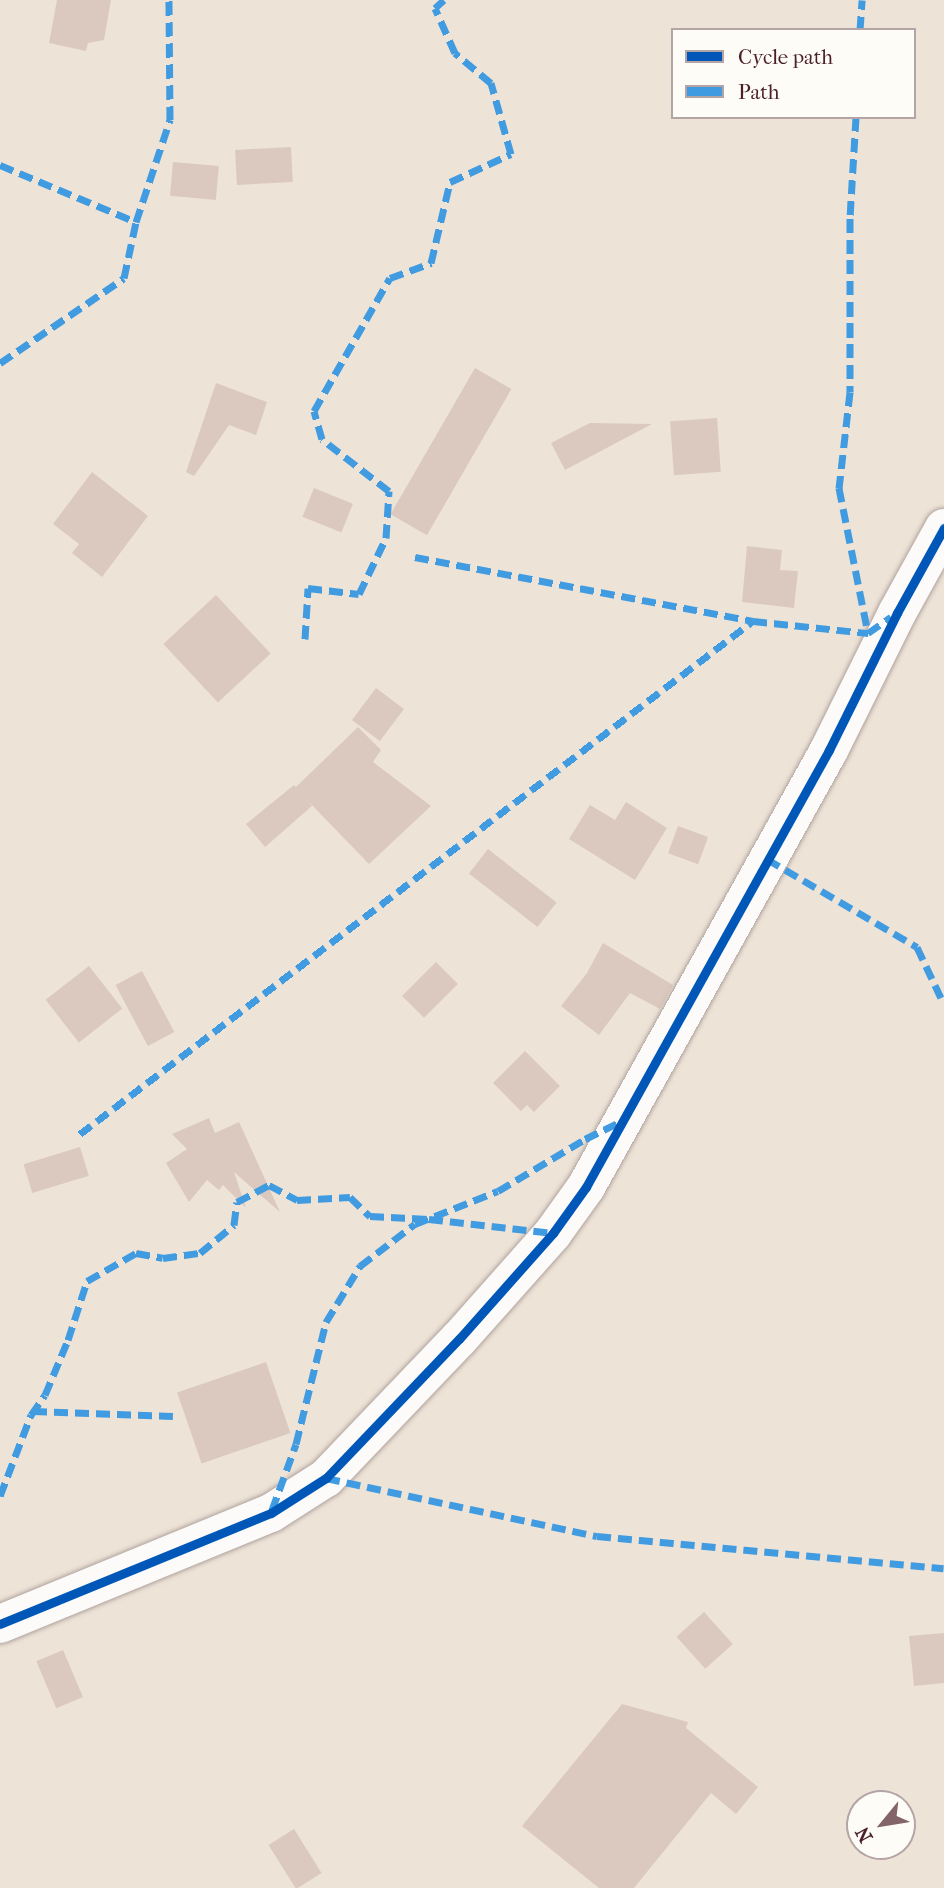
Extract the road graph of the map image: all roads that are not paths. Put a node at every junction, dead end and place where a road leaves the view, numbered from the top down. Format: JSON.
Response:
{"nodes":[{"id":1,"x":944,"y":528,"type":"edge"},
{"id":2,"x":0,"y":1625,"type":"edge"}],
"edges":[{"from":1,"to":2,"type":"street"}]}
